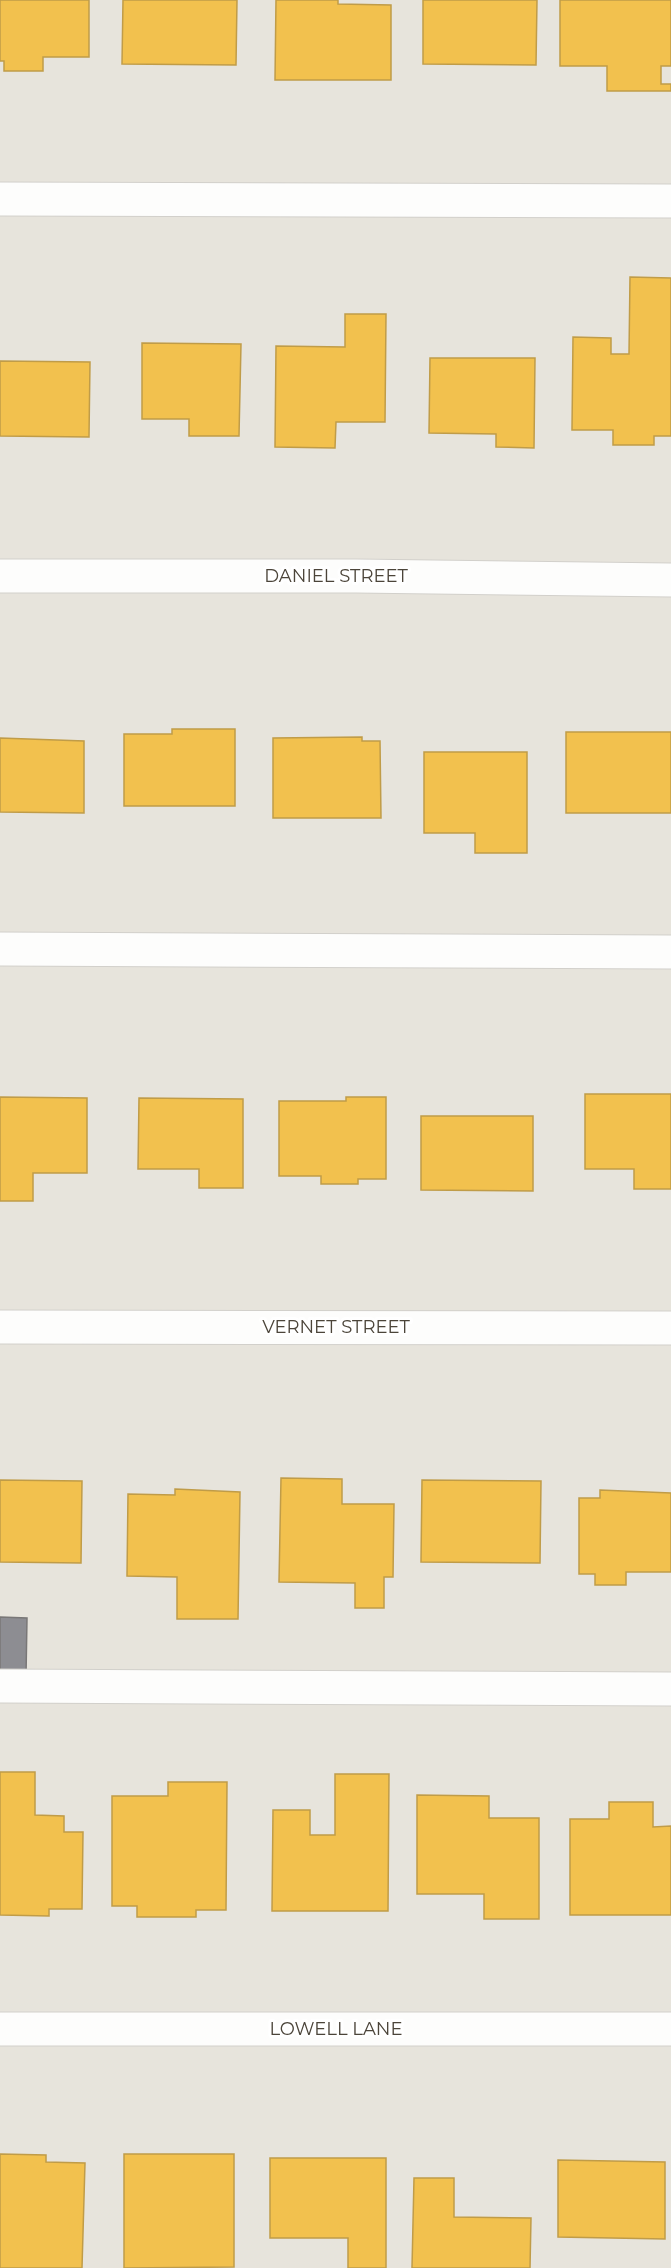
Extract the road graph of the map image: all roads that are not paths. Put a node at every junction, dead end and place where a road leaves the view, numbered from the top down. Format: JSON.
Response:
{"nodes":[{"id":1,"x":0,"y":199,"type":"edge"},
{"id":2,"x":671,"y":201,"type":"edge"},
{"id":3,"x":0,"y":576,"type":"edge"},
{"id":4,"x":671,"y":580,"type":"edge"},
{"id":5,"x":0,"y":949,"type":"edge"},
{"id":6,"x":671,"y":952,"type":"edge"},
{"id":7,"x":0,"y":1327,"type":"edge"},
{"id":8,"x":671,"y":1328,"type":"edge"},
{"id":9,"x":0,"y":1686,"type":"edge"},
{"id":10,"x":671,"y":1689,"type":"edge"},
{"id":11,"x":0,"y":2030,"type":"edge"},
{"id":12,"x":671,"y":2030,"type":"edge"}],
"edges":[{"from":1,"to":2,"type":"street"},
{"from":3,"to":4,"type":"street","name":"DANIEL STREET"},
{"from":5,"to":6,"type":"street"},
{"from":7,"to":8,"type":"street","name":"VERNET STREET"},
{"from":9,"to":10,"type":"street"},
{"from":11,"to":12,"type":"street","name":"LOWELL LANE"}]}
